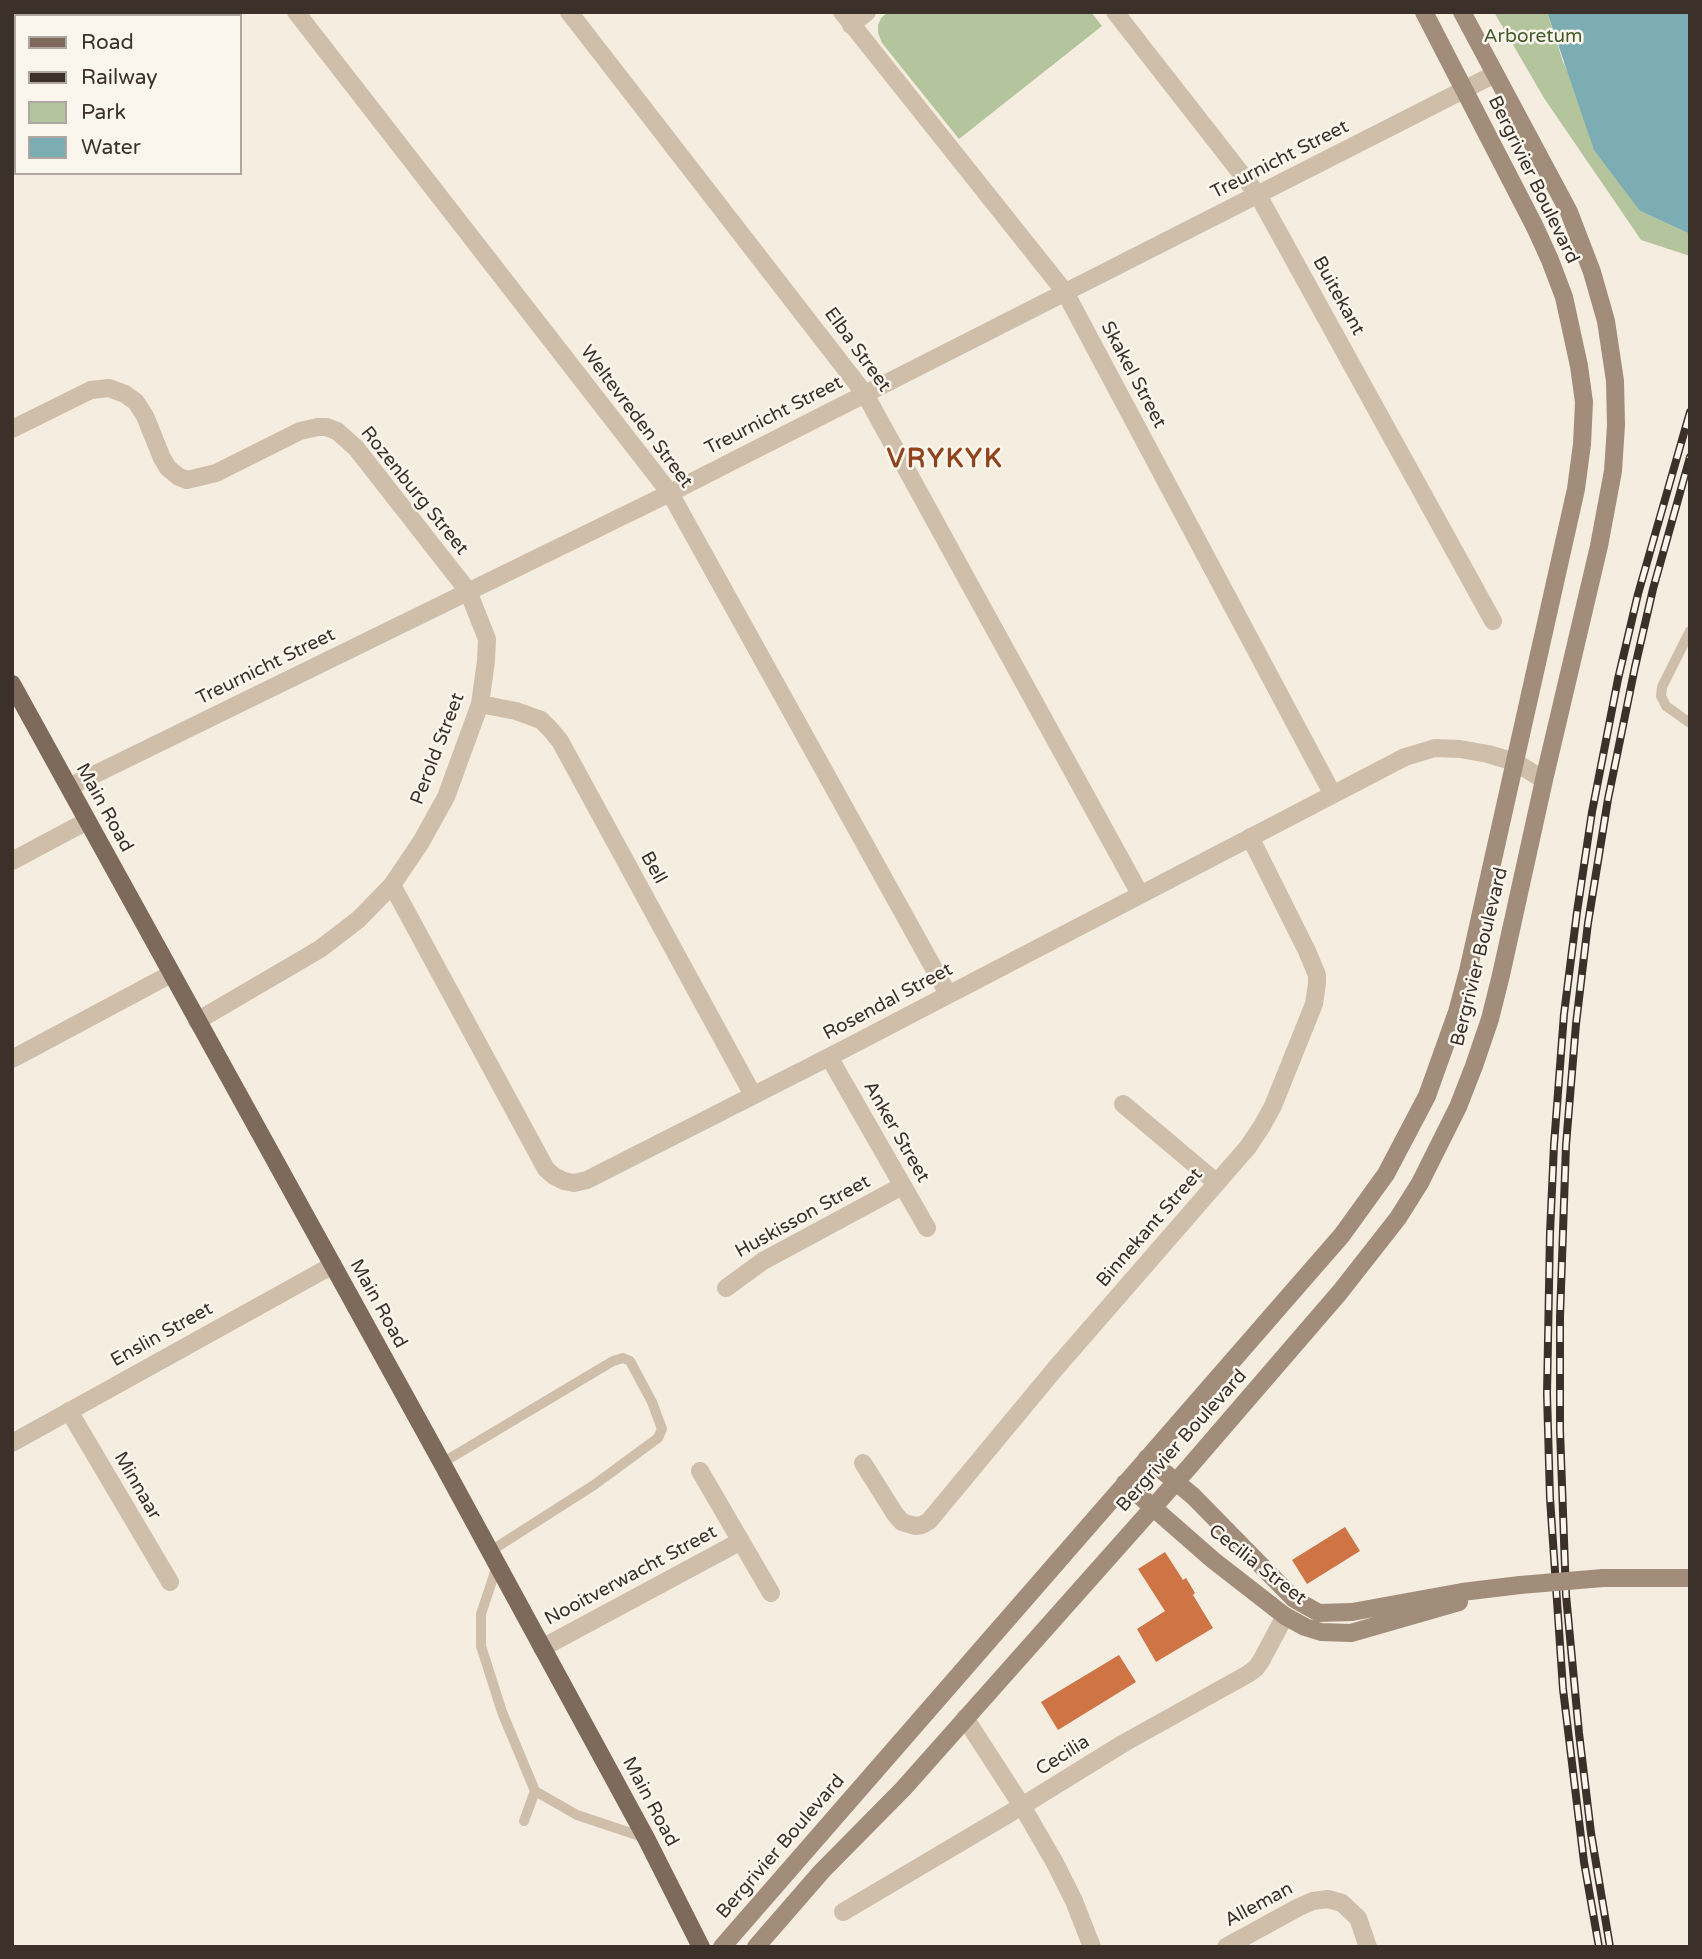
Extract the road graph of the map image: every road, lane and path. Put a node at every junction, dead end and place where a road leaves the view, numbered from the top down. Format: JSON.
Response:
{"nodes":[{"id":1,"x":296,"y":12,"type":"edge"},
{"id":2,"x":569,"y":12,"type":"edge"},
{"id":3,"x":867,"y":12,"type":"edge"},
{"id":4,"x":1115,"y":12,"type":"edge"},
{"id":5,"x":1424,"y":12,"type":"edge"},
{"id":6,"x":1462,"y":12,"type":"edge"},
{"id":7,"x":846,"y":18,"type":"edge"},
{"id":8,"x":1495,"y":74,"type":"junction"},
{"id":9,"x":1465,"y":89,"type":"junction"},
{"id":10,"x":1258,"y":195,"type":"junction"},
{"id":11,"x":1065,"y":292,"type":"junction"},
{"id":12,"x":866,"y":394,"type":"junction"},
{"id":13,"x":12,"y":429,"type":"edge"},
{"id":14,"x":670,"y":493,"type":"junction"},
{"id":15,"x":468,"y":591,"type":"junction"},
{"id":16,"x":1493,"y":621,"type":"dead end"},
{"id":17,"x":1690,"y":631,"type":"edge"},
{"id":18,"x":12,"y":684,"type":"edge"},
{"id":19,"x":480,"y":704,"type":"junction"},
{"id":20,"x":1690,"y":723,"type":"edge"},
{"id":21,"x":1515,"y":762,"type":"junction"},
{"id":22,"x":1544,"y":780,"type":"junction"},
{"id":23,"x":69,"y":787,"type":"junction"},
{"id":24,"x":1332,"y":793,"type":"junction"},
{"id":25,"x":86,"y":821,"type":"junction"},
{"id":26,"x":1250,"y":837,"type":"junction"},
{"id":27,"x":12,"y":861,"type":"edge"},
{"id":28,"x":392,"y":885,"type":"junction"},
{"id":29,"x":1140,"y":894,"type":"junction"},
{"id":30,"x":172,"y":974,"type":"junction"},
{"id":31,"x":948,"y":994,"type":"junction"},
{"id":32,"x":197,"y":1021,"type":"junction"},
{"id":33,"x":828,"y":1057,"type":"junction"},
{"id":34,"x":12,"y":1059,"type":"edge"},
{"id":35,"x":753,"y":1095,"type":"junction"},
{"id":36,"x":1122,"y":1104,"type":"dead end"},
{"id":37,"x":1217,"y":1183,"type":"junction"},
{"id":38,"x":902,"y":1185,"type":"junction"},
{"id":39,"x":927,"y":1228,"type":"dead end"},
{"id":40,"x":333,"y":1265,"type":"junction"},
{"id":41,"x":726,"y":1288,"type":"dead end"},
{"id":42,"x":69,"y":1411,"type":"junction"},
{"id":43,"x":12,"y":1443,"type":"edge"},
{"id":44,"x":1147,"y":1458,"type":"junction"},
{"id":45,"x":442,"y":1463,"type":"junction"},
{"id":46,"x":863,"y":1463,"type":"dead end"},
{"id":47,"x":700,"y":1471,"type":"dead end"},
{"id":48,"x":1175,"y":1482,"type":"junction"},
{"id":49,"x":1125,"y":1483,"type":"junction"},
{"id":50,"x":1152,"y":1507,"type":"junction"},
{"id":51,"x":741,"y":1541,"type":"junction"},
{"id":52,"x":493,"y":1559,"type":"junction"},
{"id":53,"x":1690,"y":1578,"type":"edge"},
{"id":54,"x":170,"y":1582,"type":"dead end"},
{"id":55,"x":1511,"y":1586,"type":"junction"},
{"id":56,"x":771,"y":1593,"type":"dead end"},
{"id":57,"x":1285,"y":1616,"type":"junction"},
{"id":58,"x":542,"y":1648,"type":"junction"},
{"id":59,"x":965,"y":1718,"type":"junction"},
{"id":60,"x":535,"y":1791,"type":"junction"},
{"id":61,"x":1022,"y":1806,"type":"junction"},
{"id":62,"x":524,"y":1821,"type":"dead end"},
{"id":63,"x":646,"y":1838,"type":"junction"},
{"id":64,"x":843,"y":1912,"type":"dead end"},
{"id":65,"x":701,"y":1947,"type":"edge"},
{"id":66,"x":722,"y":1947,"type":"edge"},
{"id":67,"x":757,"y":1947,"type":"edge"},
{"id":68,"x":1092,"y":1947,"type":"edge"},
{"id":69,"x":1226,"y":1947,"type":"edge"},
{"id":70,"x":1368,"y":1947,"type":"edge"}],
"edges":[{"from":1,"to":14,"type":"street","name":"Weltevreden Street"},
{"from":2,"to":12,"type":"street","name":"Elba Street"},
{"from":3,"to":7,"type":"street"},
{"from":4,"to":10,"type":"street","name":"Buitekant"},
{"from":5,"to":9,"type":"street","name":"Bergrivier Boulevard"},
{"from":6,"to":8,"type":"street","name":"Bergrivier Boulevard"},
{"from":7,"to":11,"type":"street","name":"Skakel Street"},
{"from":8,"to":9,"type":"street","name":"Treurnicht Street"},
{"from":8,"to":22,"type":"street","name":"Bergrivier Boulevard"},
{"from":9,"to":10,"type":"street","name":"Treurnicht Street"},
{"from":9,"to":21,"type":"street","name":"Bergrivier Boulevard"},
{"from":10,"to":11,"type":"street","name":"Treurnicht Street"},
{"from":10,"to":16,"type":"street","name":"Buitekant"},
{"from":11,"to":12,"type":"street","name":"Treurnicht Street"},
{"from":11,"to":24,"type":"street","name":"Skakel Street"},
{"from":12,"to":14,"type":"street","name":"Treurnicht Street"},
{"from":12,"to":29,"type":"street","name":"Elba Street"},
{"from":13,"to":15,"type":"street","name":"Rozenburg Street"},
{"from":14,"to":15,"type":"street","name":"Treurnicht Street"},
{"from":14,"to":31,"type":"street","name":"Weltevreden Street"},
{"from":15,"to":19,"type":"street","name":"Perold Street"},
{"from":15,"to":23,"type":"street","name":"Treurnicht Street"},
{"from":17,"to":20,"type":"lane"},
{"from":18,"to":23,"type":"main road","name":"Main Road"},
{"from":19,"to":28,"type":"street","name":"Perold Street"},
{"from":19,"to":35,"type":"street","name":"Bell"},
{"from":21,"to":22,"type":"street","name":"Rosendal Street"},
{"from":21,"to":24,"type":"street","name":"Rosendal Street"},
{"from":21,"to":44,"type":"street","name":"Bergrivier Boulevard"},
{"from":22,"to":48,"type":"street","name":"Bergrivier Boulevard"},
{"from":23,"to":25,"type":"main road","name":"Main Road"},
{"from":24,"to":26,"type":"street","name":"Rosendal Street"},
{"from":25,"to":27,"type":"street"},
{"from":25,"to":30,"type":"main road","name":"Main Road"},
{"from":26,"to":29,"type":"street","name":"Rosendal Street"},
{"from":26,"to":37,"type":"street","name":"Binnekant Street"},
{"from":28,"to":32,"type":"street","name":"Perold Street"},
{"from":28,"to":35,"type":"street","name":"Rosendal Street"},
{"from":29,"to":31,"type":"street","name":"Rosendal Street"},
{"from":30,"to":32,"type":"main road","name":"Main Road"},
{"from":30,"to":34,"type":"street"},
{"from":31,"to":33,"type":"street","name":"Rosendal Street"},
{"from":32,"to":40,"type":"main road","name":"Main Road"},
{"from":33,"to":35,"type":"street","name":"Rosendal Street"},
{"from":33,"to":38,"type":"street","name":"Anker Street"},
{"from":36,"to":37,"type":"street"},
{"from":37,"to":46,"type":"street","name":"Binnekant Street"},
{"from":38,"to":39,"type":"street","name":"Anker Street"},
{"from":38,"to":41,"type":"street","name":"Huskisson Street"},
{"from":40,"to":42,"type":"street","name":"Enslin Street"},
{"from":40,"to":45,"type":"main road","name":"Main Road"},
{"from":42,"to":43,"type":"street","name":"Enslin Street"},
{"from":42,"to":54,"type":"street","name":"Minnaar"},
{"from":44,"to":48,"type":"street","name":"Cecilia Street"},
{"from":44,"to":49,"type":"street","name":"Bergrivier Boulevard"},
{"from":45,"to":52,"type":"main road","name":"Main Road"},
{"from":45,"to":52,"type":"lane"},
{"from":47,"to":51,"type":"street","name":"Nooitverwacht Street"},
{"from":48,"to":50,"type":"street","name":"Bergrivier Boulevard"},
{"from":48,"to":55,"type":"street","name":"Cecilia Street"},
{"from":49,"to":50,"type":"street","name":"Cecilia Street"},
{"from":49,"to":66,"type":"street","name":"Bergrivier Boulevard"},
{"from":50,"to":57,"type":"street","name":"Cecilia Street"},
{"from":50,"to":59,"type":"street","name":"Bergrivier Boulevard"},
{"from":51,"to":56,"type":"street","name":"Nooitverwacht Street"},
{"from":51,"to":58,"type":"street","name":"Nooitverwacht Street"},
{"from":52,"to":58,"type":"main road","name":"Main Road"},
{"from":52,"to":60,"type":"lane"},
{"from":53,"to":55,"type":"street","name":"Cecilia Street","bridge":true},
{"from":55,"to":57,"type":"street","name":"Cecilia Street"},
{"from":57,"to":61,"type":"street","name":"Cecilia"},
{"from":58,"to":63,"type":"main road","name":"Main Road"},
{"from":59,"to":61,"type":"street"},
{"from":59,"to":67,"type":"street","name":"Bergrivier Boulevard"},
{"from":60,"to":62,"type":"lane"},
{"from":60,"to":63,"type":"lane"},
{"from":61,"to":64,"type":"street","name":"Cecilia"},
{"from":61,"to":68,"type":"street"},
{"from":63,"to":65,"type":"main road","name":"Main Road"},
{"from":69,"to":70,"type":"street","name":"Alleman"}]}
